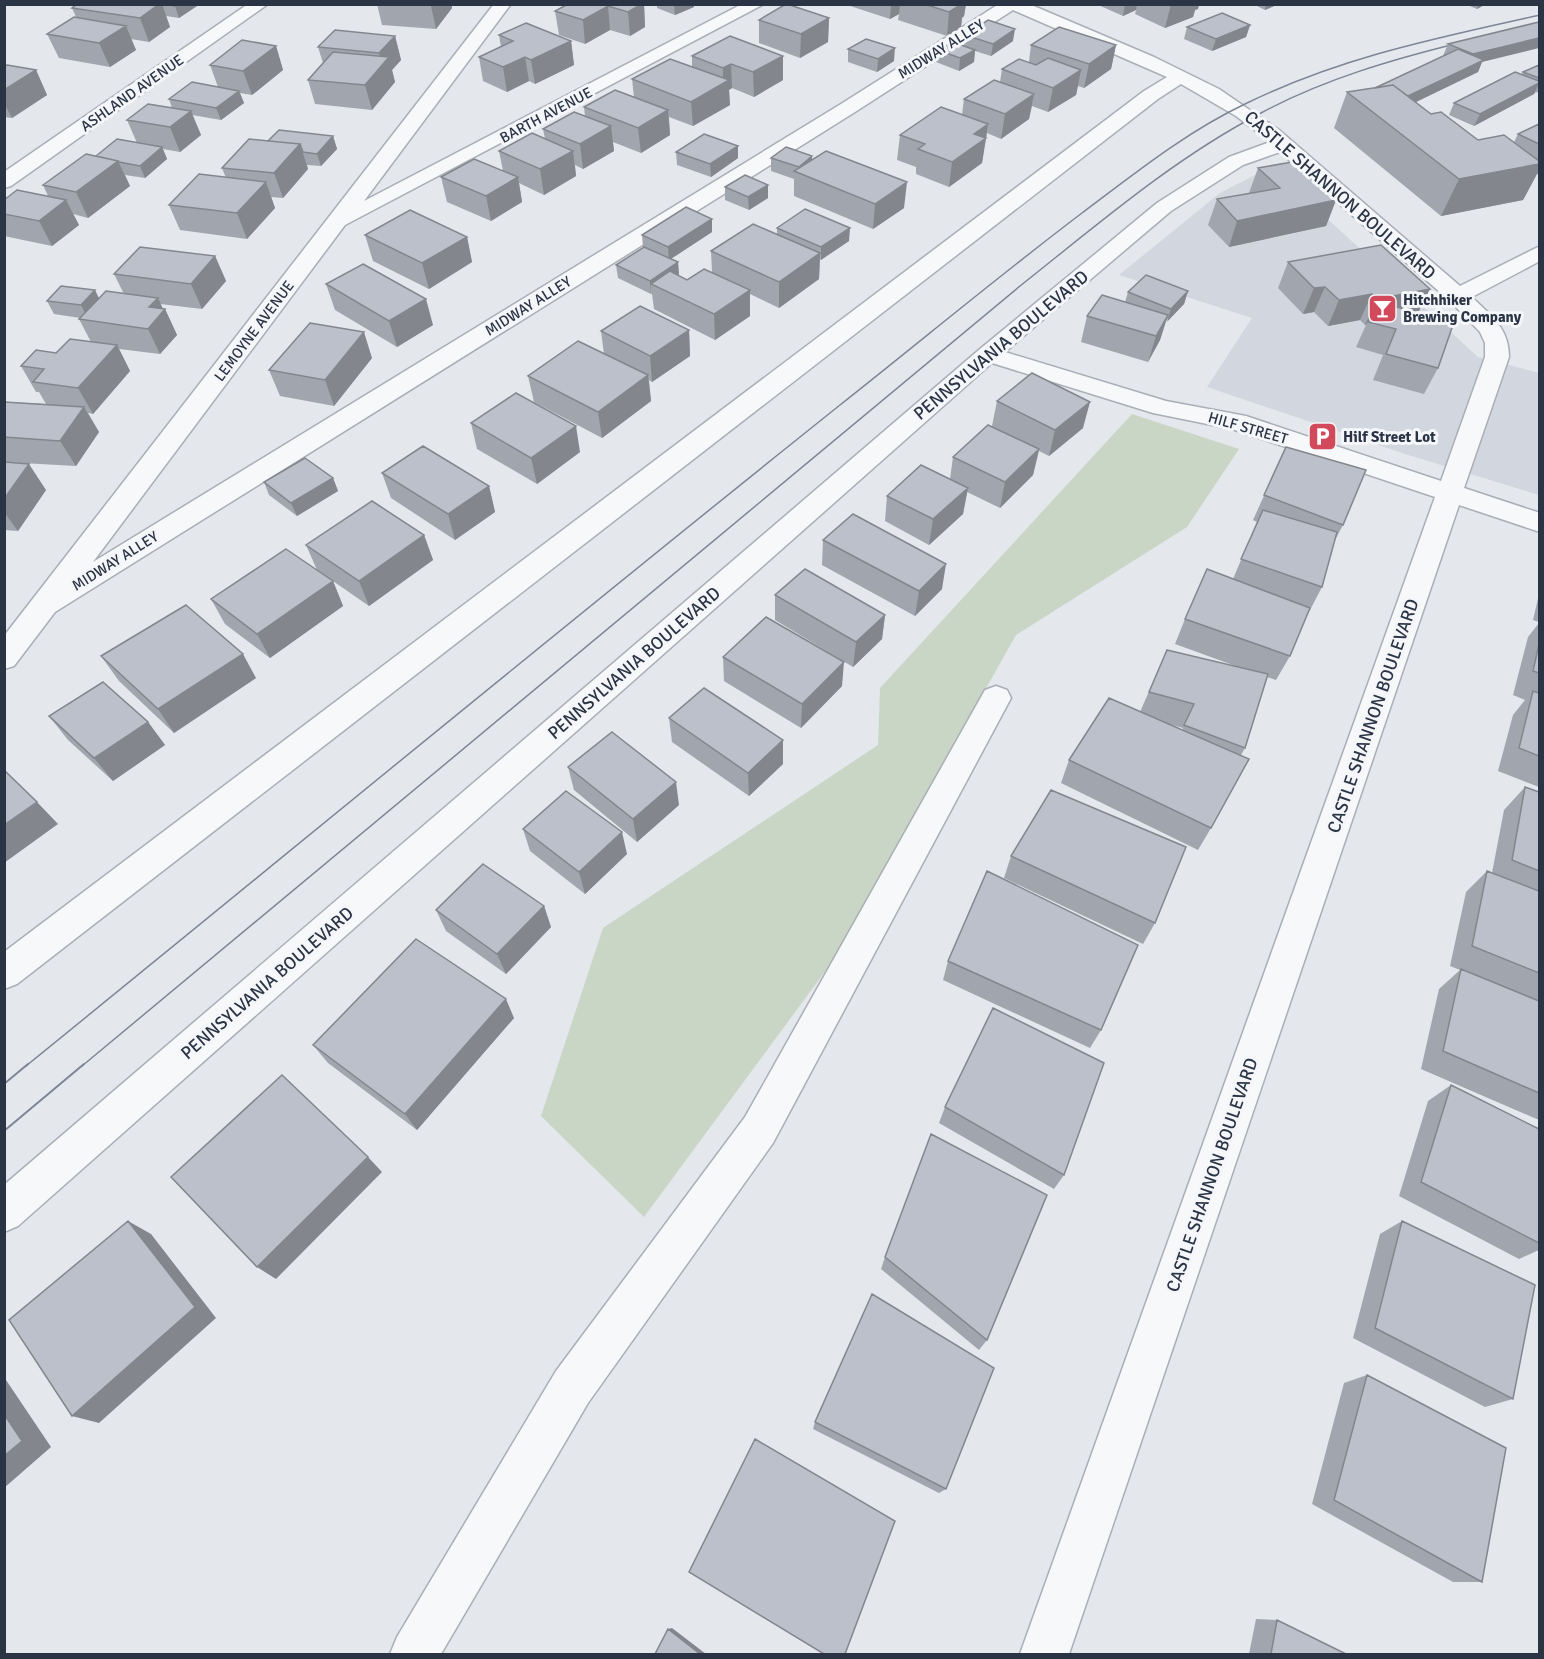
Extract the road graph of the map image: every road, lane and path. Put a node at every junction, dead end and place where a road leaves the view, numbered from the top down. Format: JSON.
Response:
{"nodes":[{"id":1,"x":260,"y":4,"type":"edge"},
{"id":2,"x":503,"y":4,"type":"edge"},
{"id":3,"x":756,"y":4,"type":"edge"},
{"id":4,"x":1012,"y":4,"type":"edge"},
{"id":5,"x":1180,"y":76,"type":"junction"},
{"id":6,"x":1283,"y":144,"type":"junction"},
{"id":7,"x":4,"y":182,"type":"edge"},
{"id":8,"x":336,"y":224,"type":"junction"},
{"id":9,"x":1539,"y":252,"type":"edge"},
{"id":10,"x":1458,"y":296,"type":"junction"},
{"id":11,"x":988,"y":354,"type":"junction"},
{"id":12,"x":1450,"y":495,"type":"junction"},
{"id":13,"x":1539,"y":523,"type":"edge"},
{"id":14,"x":44,"y":605,"type":"junction"},
{"id":15,"x":4,"y":658,"type":"edge"},
{"id":16,"x":996,"y":698,"type":"dead end"},
{"id":17,"x":4,"y":973,"type":"edge"},
{"id":18,"x":4,"y":1212,"type":"edge"},
{"id":19,"x":414,"y":1654,"type":"edge"},
{"id":20,"x":1045,"y":1654,"type":"edge"}],
"edges":[{"from":1,"to":7,"type":"street","name":"ASHLAND AVENUE"},
{"from":2,"to":8,"type":"street","name":"LEMOYNE AVENUE"},
{"from":3,"to":8,"type":"street","name":"BARTH AVENUE"},
{"from":4,"to":5,"type":"street","name":"CASTLE SHANNON BOULEVARD"},
{"from":4,"to":14,"type":"street","name":"MIDWAY ALLEY"},
{"from":5,"to":6,"type":"street","name":"CASTLE SHANNON BOULEVARD"},
{"from":5,"to":17,"type":"street"},
{"from":6,"to":10,"type":"street","name":"CASTLE SHANNON BOULEVARD"},
{"from":6,"to":11,"type":"street","name":"PENNSYLVANIA BOULEVARD"},
{"from":8,"to":14,"type":"street","name":"LEMOYNE AVENUE"},
{"from":9,"to":10,"type":"street"},
{"from":10,"to":12,"type":"street","name":"CASTLE SHANNON BOULEVARD"},
{"from":11,"to":12,"type":"street","name":"HILF STREET"},
{"from":11,"to":18,"type":"street","name":"PENNSYLVANIA BOULEVARD"},
{"from":12,"to":13,"type":"street","name":"HILF STREET"},
{"from":12,"to":20,"type":"street","name":"CASTLE SHANNON BOULEVARD"},
{"from":14,"to":15,"type":"street","name":"LEMOYNE AVENUE"},
{"from":16,"to":19,"type":"street"}]}
